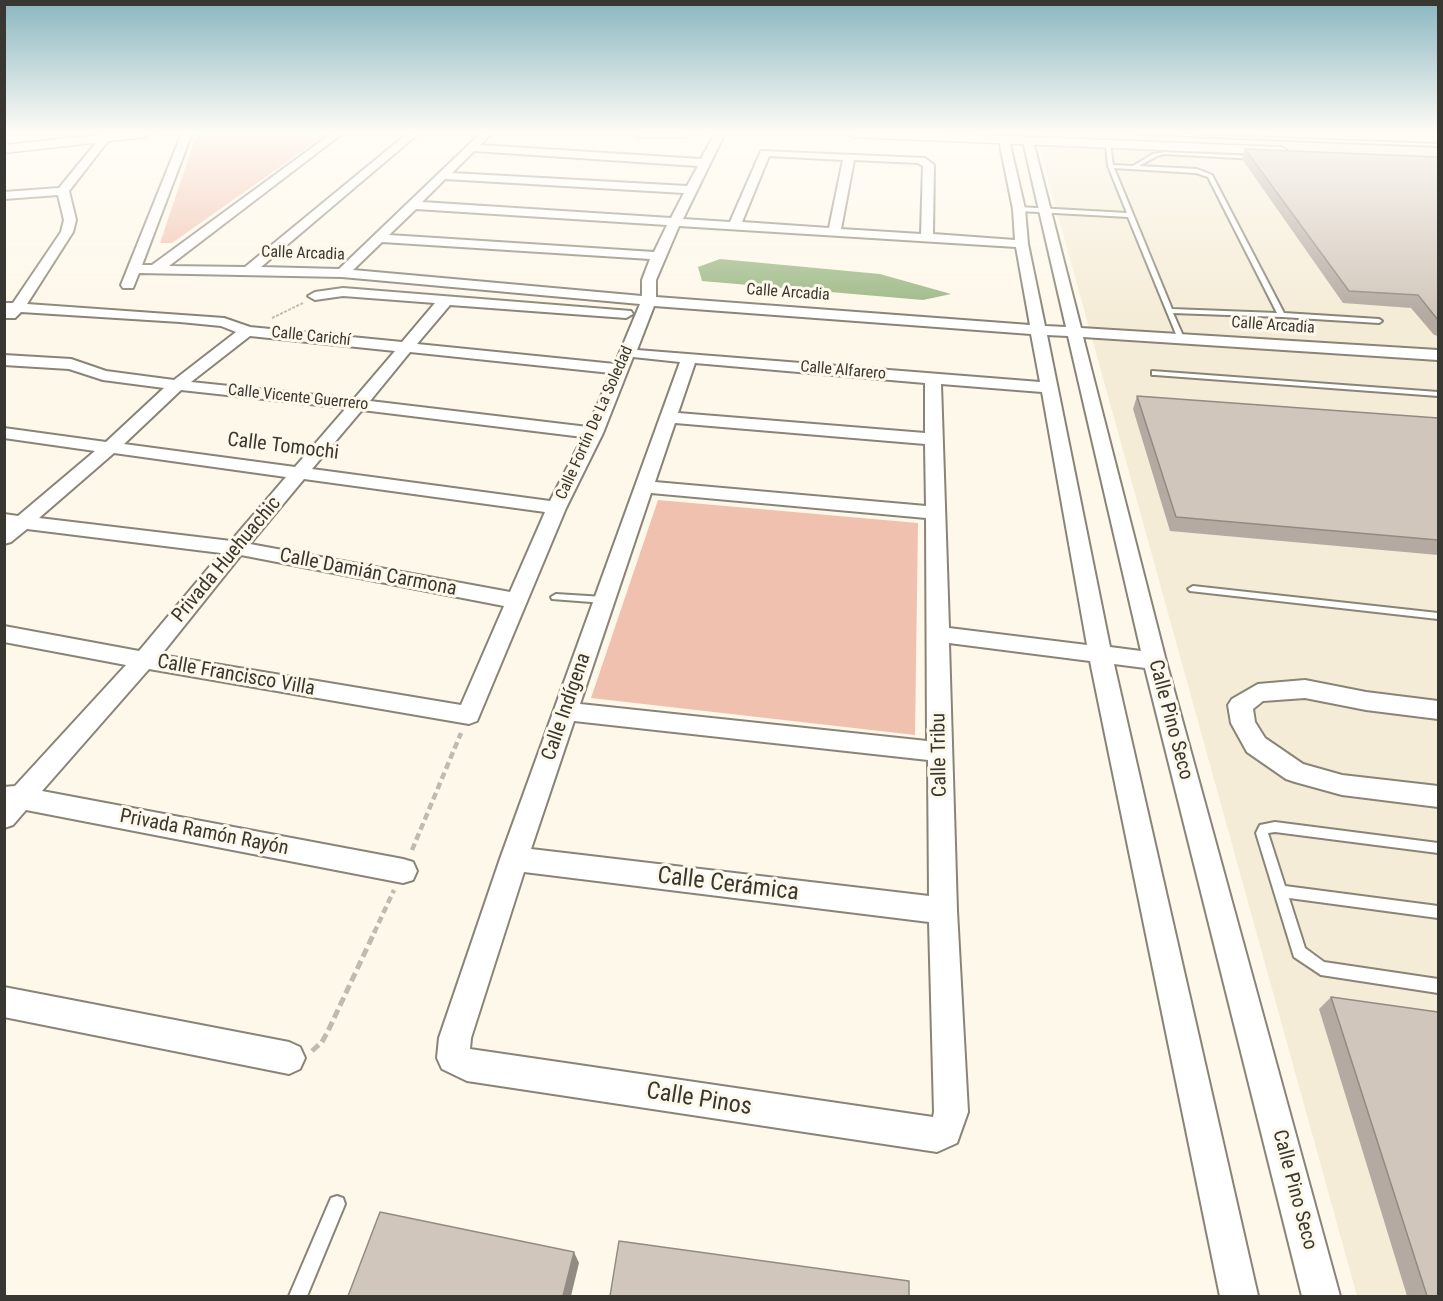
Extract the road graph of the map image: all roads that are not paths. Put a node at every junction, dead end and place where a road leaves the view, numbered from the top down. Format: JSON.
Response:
{"nodes":[{"id":1,"x":23,"y":194,"type":"junction"},
{"id":2,"x":27,"y":194,"type":"edge"},
{"id":3,"x":64,"y":194,"type":"edge"},
{"id":4,"x":164,"y":194,"type":"edge"},
{"id":5,"x":257,"y":194,"type":"edge"},
{"id":6,"x":341,"y":194,"type":"edge"},
{"id":7,"x":427,"y":194,"type":"edge"},
{"id":8,"x":689,"y":194,"type":"edge"},
{"id":9,"x":748,"y":194,"type":"edge"},
{"id":10,"x":842,"y":194,"type":"edge"},
{"id":11,"x":928,"y":194,"type":"edge"},
{"id":12,"x":1019,"y":194,"type":"edge"},
{"id":13,"x":1039,"y":194,"type":"edge"},
{"id":14,"x":1122,"y":194,"type":"edge"},
{"id":15,"x":1219,"y":194,"type":"edge"},
{"id":16,"x":4,"y":196,"type":"edge"},
{"id":17,"x":416,"y":205,"type":"junction"},
{"id":18,"x":11,"y":208,"type":"dead end"},
{"id":19,"x":1019,"y":209,"type":"junction"},
{"id":20,"x":1045,"y":210,"type":"junction"},
{"id":21,"x":1130,"y":215,"type":"junction"},
{"id":22,"x":674,"y":223,"type":"junction"},
{"id":23,"x":734,"y":227,"type":"junction"},
{"id":24,"x":834,"y":232,"type":"junction"},
{"id":25,"x":927,"y":237,"type":"junction"},
{"id":26,"x":381,"y":238,"type":"junction"},
{"id":27,"x":1022,"y":244,"type":"junction"},
{"id":28,"x":658,"y":256,"type":"junction"},
{"id":29,"x":136,"y":269,"type":"junction"},
{"id":30,"x":156,"y":269,"type":"junction"},
{"id":31,"x":250,"y":270,"type":"junction"},
{"id":32,"x":342,"y":273,"type":"junction"},
{"id":33,"x":128,"y":285,"type":"dead end"},
{"id":34,"x":315,"y":296,"type":"road end"},
{"id":35,"x":446,"y":300,"type":"junction"},
{"id":36,"x":11,"y":307,"type":"edge"},
{"id":37,"x":646,"y":308,"type":"junction"},
{"id":38,"x":1169,"y":311,"type":"junction"},
{"id":39,"x":1282,"y":315,"type":"junction"},
{"id":40,"x":4,"y":320,"type":"edge"},
{"id":41,"x":1379,"y":321,"type":"dead end"},
{"id":42,"x":1039,"y":330,"type":"junction"},
{"id":43,"x":247,"y":331,"type":"junction"},
{"id":44,"x":1075,"y":332,"type":"junction"},
{"id":45,"x":1180,"y":338,"type":"junction"},
{"id":46,"x":405,"y":347,"type":"junction"},
{"id":47,"x":638,"y":354,"type":"dead end"},
{"id":48,"x":1438,"y":355,"type":"edge"},
{"id":49,"x":689,"y":358,"type":"junction"},
{"id":50,"x":4,"y":360,"type":"edge"},
{"id":51,"x":619,"y":369,"type":"junction"},
{"id":52,"x":1155,"y":373,"type":"dead end"},
{"id":53,"x":933,"y":378,"type":"junction"},
{"id":54,"x":177,"y":385,"type":"junction"},
{"id":55,"x":1049,"y":388,"type":"junction"},
{"id":56,"x":1438,"y":394,"type":"edge"},
{"id":57,"x":357,"y":404,"type":"junction"},
{"id":58,"x":669,"y":417,"type":"junction"},
{"id":59,"x":4,"y":433,"type":"edge"},
{"id":60,"x":594,"y":433,"type":"junction"},
{"id":61,"x":934,"y":439,"type":"junction"},
{"id":62,"x":109,"y":448,"type":"junction"},
{"id":63,"x":302,"y":472,"type":"junction"},
{"id":64,"x":644,"y":487,"type":"junction"},
{"id":65,"x":556,"y":508,"type":"junction"},
{"id":66,"x":935,"y":513,"type":"junction"},
{"id":67,"x":13,"y":521,"type":"edge"},
{"id":68,"x":4,"y":538,"type":"edge"},
{"id":69,"x":236,"y":548,"type":"junction"},
{"id":70,"x":1193,"y":589,"type":"dead end"},
{"id":71,"x":556,"y":597,"type":"dead end"},
{"id":72,"x":604,"y":600,"type":"junction"},
{"id":73,"x":518,"y":601,"type":"junction"},
{"id":74,"x":1438,"y":616,"type":"edge"},
{"id":75,"x":4,"y":634,"type":"edge"},
{"id":76,"x":938,"y":634,"type":"junction"},
{"id":77,"x":1100,"y":654,"type":"junction"},
{"id":78,"x":144,"y":660,"type":"junction"},
{"id":79,"x":1155,"y":661,"type":"junction"},
{"id":80,"x":1438,"y":710,"type":"edge"},
{"id":81,"x":565,"y":711,"type":"junction"},
{"id":82,"x":469,"y":715,"type":"joint"},
{"id":83,"x":940,"y":752,"type":"junction"},
{"id":84,"x":1438,"y":797,"type":"edge"},
{"id":85,"x":10,"y":803,"type":"edge"},
{"id":86,"x":1438,"y":848,"type":"edge"},
{"id":87,"x":514,"y":859,"type":"junction"},
{"id":88,"x":403,"y":871,"type":"road end"},
{"id":89,"x":1280,"y":891,"type":"junction"},
{"id":90,"x":943,"y":911,"type":"junction"},
{"id":91,"x":1438,"y":912,"type":"edge"},
{"id":92,"x":1438,"y":986,"type":"edge"},
{"id":93,"x":4,"y":1002,"type":"edge"},
{"id":94,"x":288,"y":1058,"type":"road end"},
{"id":95,"x":453,"y":1058,"type":"joint"},
{"id":96,"x":945,"y":1131,"type":"joint"},
{"id":97,"x":337,"y":1204,"type":"dead end"},
{"id":98,"x":298,"y":1296,"type":"edge"},
{"id":99,"x":1239,"y":1296,"type":"edge"},
{"id":100,"x":1322,"y":1296,"type":"edge"}],
"edges":[{"from":1,"to":2,"type":"street"},
{"from":1,"to":16,"type":"street"},
{"from":1,"to":18,"type":"street"},
{"from":3,"to":36,"type":"street"},
{"from":4,"to":29,"type":"street"},
{"from":5,"to":30,"type":"street"},
{"from":6,"to":31,"type":"street"},
{"from":7,"to":17,"type":"street"},
{"from":8,"to":22,"type":"street","name":"Calle Fortín De La Soledad"},
{"from":9,"to":23,"type":"street"},
{"from":10,"to":24,"type":"street"},
{"from":11,"to":25,"type":"street"},
{"from":12,"to":19,"type":"street"},
{"from":13,"to":20,"type":"street","name":"Calle Pino Seco"},
{"from":14,"to":21,"type":"lane"},
{"from":15,"to":39,"type":"lane"},
{"from":17,"to":22,"type":"street"},
{"from":17,"to":26,"type":"street"},
{"from":19,"to":20,"type":"lane"},
{"from":19,"to":27,"type":"street"},
{"from":20,"to":21,"type":"lane"},
{"from":20,"to":44,"type":"street","name":"Calle Pino Seco"},
{"from":21,"to":38,"type":"lane"},
{"from":22,"to":23,"type":"street"},
{"from":22,"to":28,"type":"street","name":"Calle Fortín De La Soledad"},
{"from":23,"to":24,"type":"street"},
{"from":24,"to":25,"type":"street"},
{"from":25,"to":27,"type":"street"},
{"from":26,"to":28,"type":"street"},
{"from":26,"to":32,"type":"street"},
{"from":27,"to":42,"type":"street"},
{"from":28,"to":37,"type":"street","name":"Calle Fortín De La Soledad"},
{"from":29,"to":30,"type":"street","name":"Calle Arcadia"},
{"from":29,"to":33,"type":"street"},
{"from":30,"to":31,"type":"street","name":"Calle Arcadia"},
{"from":31,"to":32,"type":"street","name":"Calle Arcadia"},
{"from":32,"to":37,"type":"street","name":"Calle Arcadia"},
{"from":34,"to":35,"type":"street"},
{"from":35,"to":37,"type":"street"},
{"from":35,"to":46,"type":"street","name":"Privada Huehuachic"},
{"from":36,"to":40,"type":"street"},
{"from":36,"to":43,"type":"street","name":"Calle Carichí"},
{"from":37,"to":42,"type":"street","name":"Calle Arcadia"},
{"from":37,"to":51,"type":"street","name":"Calle Fortín De La Soledad"},
{"from":38,"to":39,"type":"lane"},
{"from":38,"to":45,"type":"lane"},
{"from":39,"to":41,"type":"lane"},
{"from":42,"to":44,"type":"street","name":"Calle Arcadia"},
{"from":42,"to":55,"type":"street"},
{"from":43,"to":46,"type":"street","name":"Calle Carichí"},
{"from":43,"to":54,"type":"street"},
{"from":44,"to":45,"type":"street","name":"Calle Arcadia"},
{"from":44,"to":79,"type":"street","name":"Calle Pino Seco"},
{"from":45,"to":48,"type":"street","name":"Calle Arcadia"},
{"from":46,"to":51,"type":"street","name":"Calle Carichí"},
{"from":46,"to":57,"type":"street","name":"Privada Huehuachic"},
{"from":47,"to":49,"type":"street","name":"Calle Alfarero"},
{"from":49,"to":53,"type":"street","name":"Calle Alfarero"},
{"from":49,"to":58,"type":"street","name":"Calle Indígena"},
{"from":50,"to":54,"type":"street","name":"Calle Vicente Guerrero"},
{"from":51,"to":60,"type":"street","name":"Calle Fortín De La Soledad"},
{"from":52,"to":56,"type":"lane"},
{"from":53,"to":55,"type":"street","name":"Calle Alfarero"},
{"from":53,"to":61,"type":"street","name":"Calle Tribu"},
{"from":54,"to":57,"type":"street","name":"Calle Vicente Guerrero"},
{"from":54,"to":62,"type":"street"},
{"from":55,"to":77,"type":"street"},
{"from":57,"to":60,"type":"street","name":"Calle Vicente Guerrero"},
{"from":57,"to":63,"type":"street","name":"Privada Huehuachic"},
{"from":58,"to":61,"type":"street"},
{"from":58,"to":64,"type":"street","name":"Calle Indígena"},
{"from":59,"to":62,"type":"street","name":"Calle Tomochi"},
{"from":60,"to":65,"type":"street","name":"Calle Fortín De La Soledad"},
{"from":61,"to":66,"type":"street","name":"Calle Tribu"},
{"from":62,"to":63,"type":"street","name":"Calle Tomochi"},
{"from":62,"to":67,"type":"street"},
{"from":63,"to":65,"type":"street","name":"Calle Tomochi"},
{"from":63,"to":69,"type":"street","name":"Privada Huehuachic"},
{"from":64,"to":66,"type":"street"},
{"from":64,"to":72,"type":"street","name":"Calle Indígena"},
{"from":65,"to":73,"type":"street","name":"Calle Fortín De La Soledad"},
{"from":66,"to":76,"type":"street","name":"Calle Tribu"},
{"from":67,"to":68,"type":"street"},
{"from":67,"to":69,"type":"street","name":"Calle Damián Carmona"},
{"from":69,"to":73,"type":"street","name":"Calle Damián Carmona"},
{"from":69,"to":78,"type":"street","name":"Privada Huehuachic"},
{"from":70,"to":74,"type":"lane"},
{"from":71,"to":72,"type":"lane"},
{"from":72,"to":81,"type":"street","name":"Calle Indígena"},
{"from":73,"to":82,"type":"street","name":"Calle Fortín De La Soledad"},
{"from":75,"to":78,"type":"street","name":"Calle Francisco Villa"},
{"from":76,"to":77,"type":"street"},
{"from":76,"to":83,"type":"street","name":"Calle Tribu"},
{"from":77,"to":79,"type":"street"},
{"from":77,"to":99,"type":"street"},
{"from":78,"to":82,"type":"street","name":"Calle Francisco Villa"},
{"from":78,"to":85,"type":"street","name":"Privada Huehuachic"},
{"from":79,"to":100,"type":"street","name":"Calle Pino Seco"},
{"from":80,"to":84,"type":"street"},
{"from":81,"to":83,"type":"street"},
{"from":81,"to":87,"type":"street","name":"Calle Indígena"},
{"from":83,"to":90,"type":"street","name":"Calle Tribu"},
{"from":85,"to":88,"type":"street","name":"Privada Ramón Rayón"},
{"from":86,"to":89,"type":"lane"},
{"from":87,"to":90,"type":"street","name":"Calle Cerámica"},
{"from":87,"to":95,"type":"street","name":"Calle Indígena"},
{"from":89,"to":91,"type":"lane"},
{"from":89,"to":92,"type":"lane"},
{"from":90,"to":96,"type":"street","name":"Calle Tribu"},
{"from":93,"to":94,"type":"street"},
{"from":95,"to":96,"type":"street","name":"Calle Pinos"},
{"from":97,"to":98,"type":"lane"}]}
